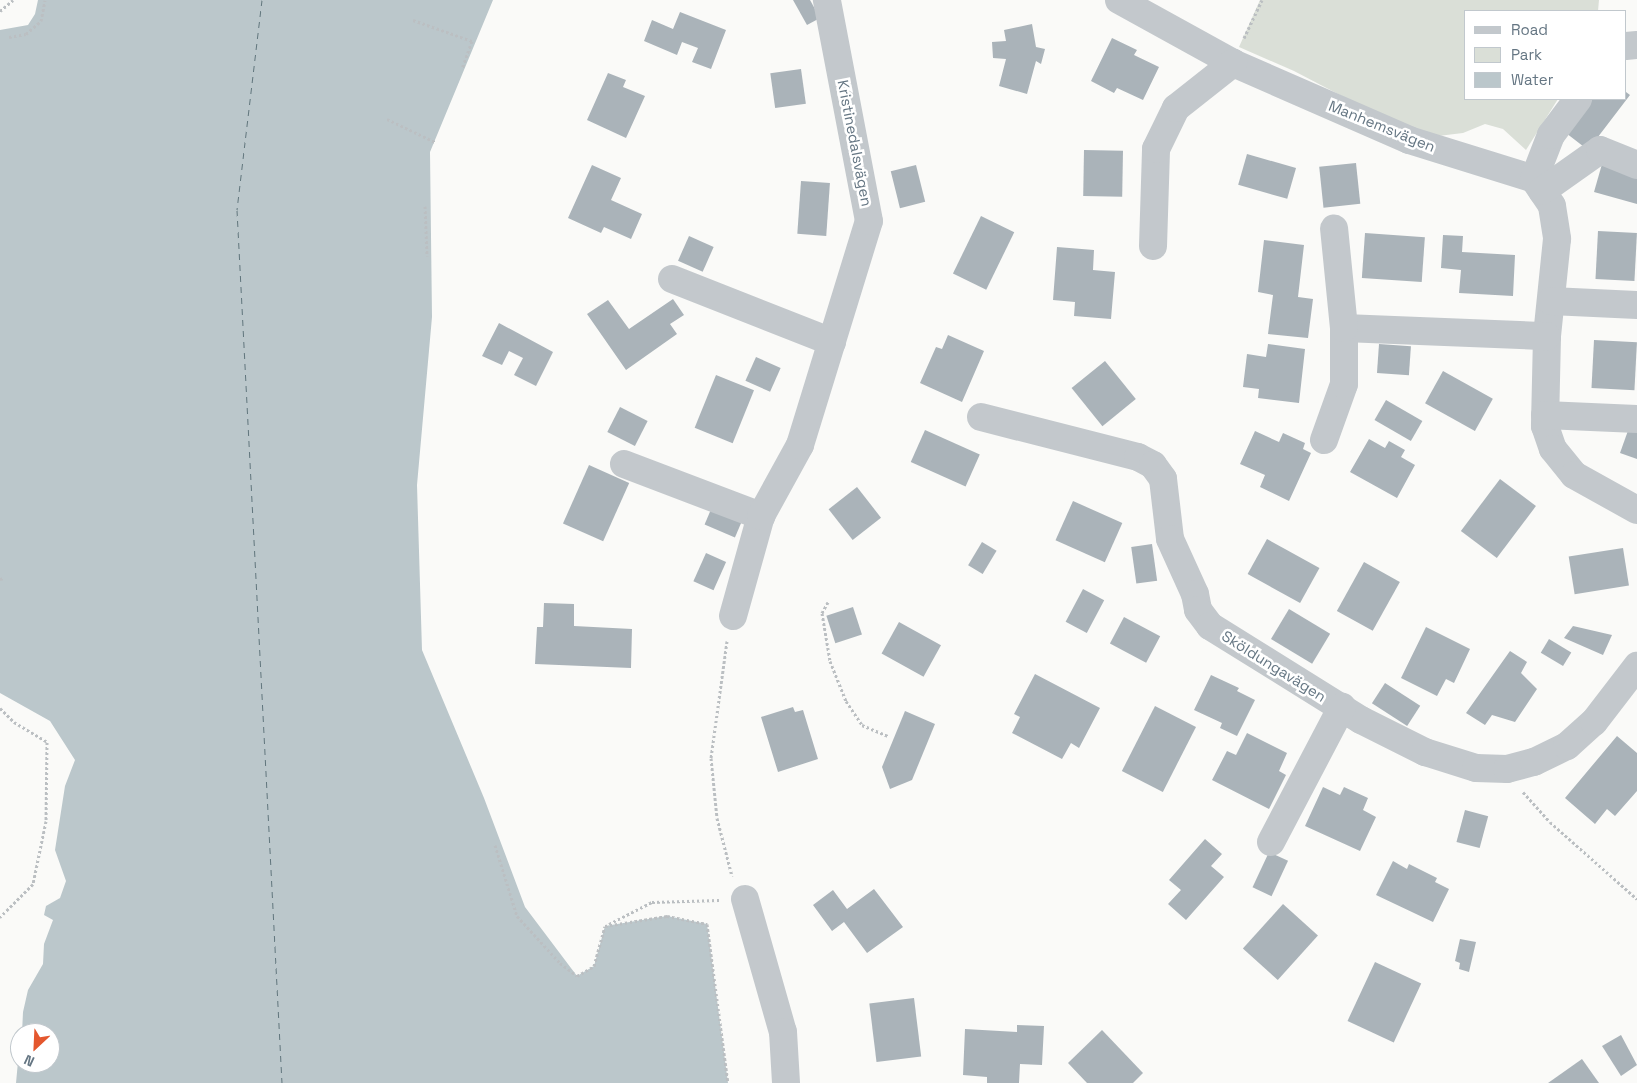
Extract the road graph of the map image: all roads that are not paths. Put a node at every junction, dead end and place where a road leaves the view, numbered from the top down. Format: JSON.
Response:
{"nodes":[{"id":1,"x":827,"y":0,"type":"edge"},
{"id":2,"x":1119,"y":0,"type":"edge"},
{"id":3,"x":1233,"y":63,"type":"junction"},
{"id":4,"x":1577,"y":100,"type":"edge"},
{"id":5,"x":1637,"y":165,"type":"edge"},
{"id":6,"x":1538,"y":185,"type":"junction"},
{"id":7,"x":1334,"y":228,"type":"dead end"},
{"id":8,"x":1153,"y":246,"type":"dead end"},
{"id":9,"x":672,"y":278,"type":"dead end"},
{"id":10,"x":1551,"y":301,"type":"junction"},
{"id":11,"x":1637,"y":305,"type":"edge"},
{"id":12,"x":1344,"y":328,"type":"junction"},
{"id":13,"x":1547,"y":336,"type":"junction"},
{"id":14,"x":832,"y":342,"type":"junction"},
{"id":15,"x":1545,"y":415,"type":"junction"},
{"id":16,"x":980,"y":417,"type":"dead end"},
{"id":17,"x":1637,"y":419,"type":"edge"},
{"id":18,"x":1324,"y":440,"type":"dead end"},
{"id":19,"x":624,"y":464,"type":"dead end"},
{"id":20,"x":1637,"y":510,"type":"edge"},
{"id":21,"x":761,"y":516,"type":"junction"},
{"id":22,"x":734,"y":616,"type":"dead end"},
{"id":23,"x":1637,"y":666,"type":"edge"},
{"id":24,"x":1342,"y":707,"type":"junction"},
{"id":25,"x":1271,"y":842,"type":"dead end"},
{"id":26,"x":745,"y":899,"type":"road end"},
{"id":27,"x":786,"y":1083,"type":"edge"}],
"edges":[{"from":1,"to":14,"type":"street","name":"Kristinedalsvägen"},
{"from":2,"to":3,"type":"street","name":"Manhemsvägen"},
{"from":3,"to":6,"type":"street","name":"Manhemsvägen"},
{"from":3,"to":8,"type":"street"},
{"from":4,"to":6,"type":"street"},
{"from":5,"to":6,"type":"street"},
{"from":6,"to":10,"type":"street"},
{"from":7,"to":12,"type":"street"},
{"from":9,"to":14,"type":"street"},
{"from":10,"to":11,"type":"street"},
{"from":10,"to":13,"type":"street"},
{"from":12,"to":13,"type":"street"},
{"from":12,"to":18,"type":"street"},
{"from":13,"to":15,"type":"street"},
{"from":14,"to":21,"type":"street","name":"Kristinedalsvägen"},
{"from":15,"to":17,"type":"street"},
{"from":15,"to":20,"type":"street"},
{"from":16,"to":24,"type":"street","name":"Sköldungavägen"},
{"from":19,"to":21,"type":"street"},
{"from":21,"to":22,"type":"street","name":"Kristinedalsvägen"},
{"from":23,"to":24,"type":"street","name":"Sköldungavägen"},
{"from":24,"to":25,"type":"street"},
{"from":26,"to":27,"type":"street"}]}
